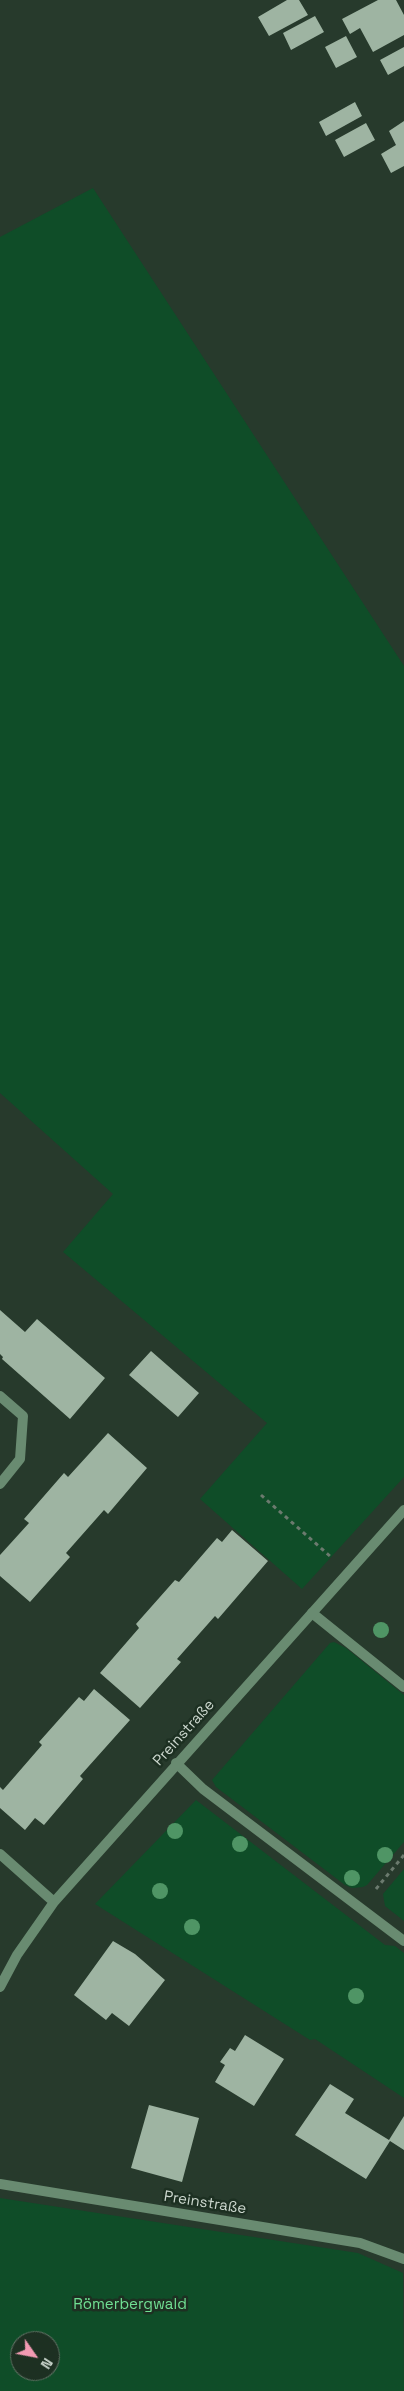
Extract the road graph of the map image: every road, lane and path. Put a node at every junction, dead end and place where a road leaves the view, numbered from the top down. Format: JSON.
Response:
{"nodes":[{"id":1,"x":0,"y":1396,"type":"edge"},
{"id":2,"x":0,"y":1484,"type":"edge"},
{"id":3,"x":261,"y":1495,"type":"dead end"},
{"id":4,"x":404,"y":1510,"type":"edge"},
{"id":5,"x":349,"y":1572,"type":"junction"},
{"id":6,"x":312,"y":1613,"type":"junction"},
{"id":7,"x":404,"y":1687,"type":"edge"},
{"id":8,"x":176,"y":1763,"type":"junction"},
{"id":9,"x":0,"y":1854,"type":"edge"},
{"id":10,"x":404,"y":1855,"type":"edge"},
{"id":11,"x":54,"y":1902,"type":"junction"},
{"id":12,"x":360,"y":1908,"type":"junction"},
{"id":13,"x":404,"y":1941,"type":"edge"},
{"id":14,"x":0,"y":1987,"type":"edge"},
{"id":15,"x":0,"y":2184,"type":"edge"},
{"id":16,"x":404,"y":2259,"type":"edge"}],
"edges":[{"from":1,"to":2,"type":"street"},
{"from":3,"to":5,"type":"path"},
{"from":4,"to":5,"type":"street","name":"Preinstraße"},
{"from":5,"to":6,"type":"street","name":"Preinstraße"},
{"from":6,"to":7,"type":"street"},
{"from":6,"to":8,"type":"street","name":"Preinstraße"},
{"from":8,"to":11,"type":"street","name":"Preinstraße"},
{"from":8,"to":12,"type":"street"},
{"from":9,"to":11,"type":"street"},
{"from":10,"to":12,"type":"path"},
{"from":11,"to":14,"type":"street","name":"Preinstraße"},
{"from":12,"to":13,"type":"street"},
{"from":15,"to":16,"type":"street","name":"Preinstraße"}]}
